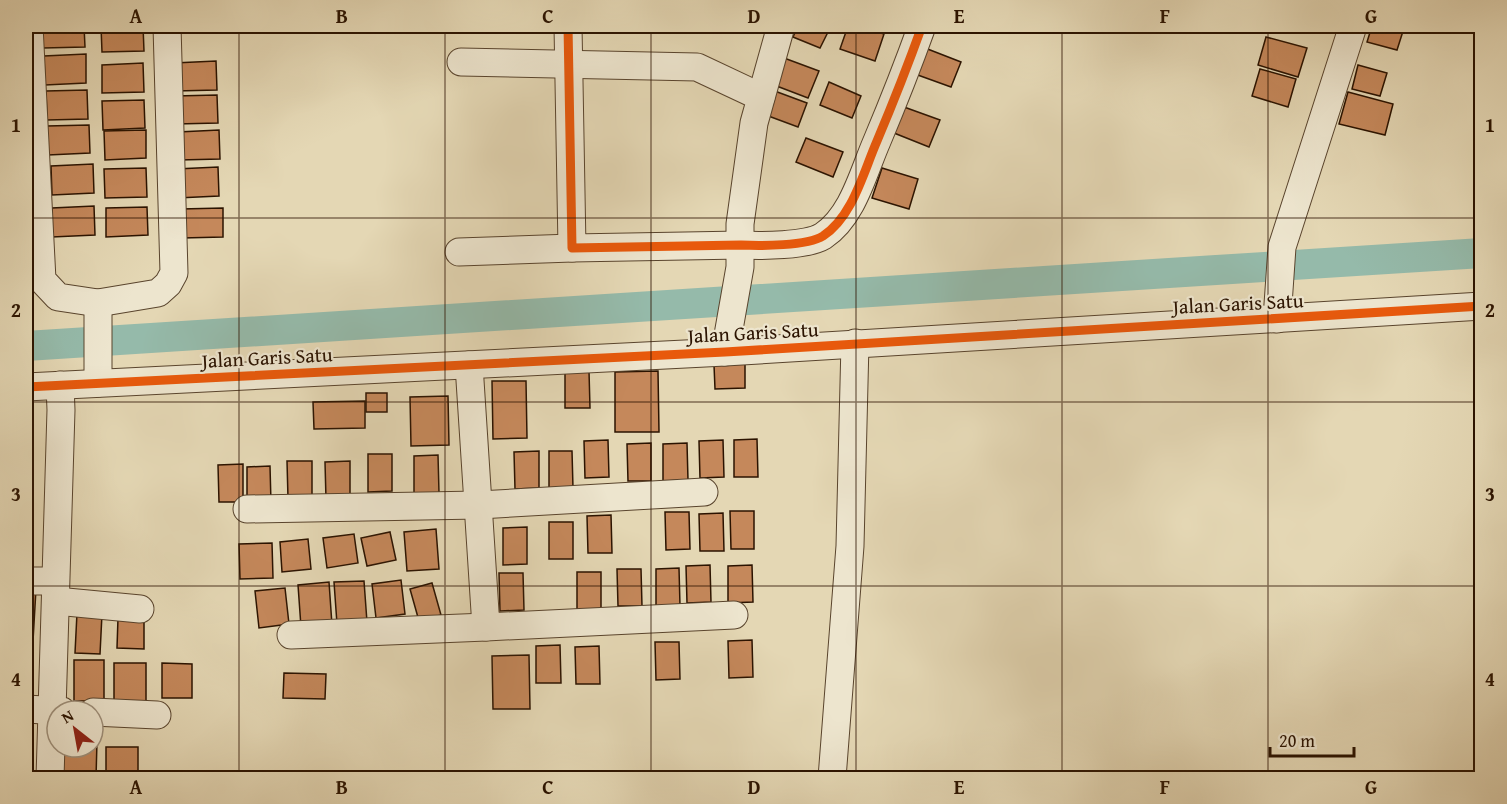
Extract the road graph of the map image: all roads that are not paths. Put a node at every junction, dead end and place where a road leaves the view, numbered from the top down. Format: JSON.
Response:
{"nodes":[{"id":1,"x":29,"y":26,"type":"edge"},
{"id":2,"x":167,"y":26,"type":"edge"},
{"id":3,"x":568,"y":26,"type":"edge"},
{"id":4,"x":781,"y":26,"type":"edge"},
{"id":5,"x":922,"y":26,"type":"edge"},
{"id":6,"x":1353,"y":26,"type":"edge"},
{"id":7,"x":460,"y":62,"type":"dead end"},
{"id":8,"x":568,"y":64,"type":"junction"},
{"id":9,"x":761,"y":97,"type":"junction"},
{"id":10,"x":572,"y":248,"type":"junction"},
{"id":11,"x":459,"y":252,"type":"dead end"},
{"id":12,"x":741,"y":256,"type":"junction"},
{"id":13,"x":1482,"y":306,"type":"edge"},
{"id":14,"x":1277,"y":311,"type":"junction"},
{"id":15,"x":98,"y":313,"type":"junction"},
{"id":16,"x":855,"y":344,"type":"junction"},
{"id":17,"x":725,"y":352,"type":"junction"},
{"id":18,"x":469,"y":365,"type":"junction"},
{"id":19,"x":98,"y":377,"type":"junction"},
{"id":20,"x":60,"y":385,"type":"junction"},
{"id":21,"x":26,"y":387,"type":"edge"},
{"id":22,"x":704,"y":492,"type":"dead end"},
{"id":23,"x":479,"y":505,"type":"junction"},
{"id":24,"x":247,"y":509,"type":"dead end"},
{"id":25,"x":26,"y":581,"type":"edge"},
{"id":26,"x":55,"y":591,"type":"junction"},
{"id":27,"x":140,"y":609,"type":"dead end"},
{"id":28,"x":734,"y":615,"type":"dead end"},
{"id":29,"x":486,"y":627,"type":"junction"},
{"id":30,"x":291,"y":635,"type":"dead end"},
{"id":31,"x":47,"y":699,"type":"edge"},
{"id":32,"x":105,"y":713,"type":"edge"},
{"id":33,"x":157,"y":715,"type":"dead end"},
{"id":34,"x":49,"y":759,"type":"edge"},
{"id":35,"x":50,"y":778,"type":"edge"},
{"id":36,"x":832,"y":778,"type":"edge"}],
"edges":[{"from":1,"to":15,"type":"street"},
{"from":2,"to":15,"type":"street"},
{"from":3,"to":8,"type":"street"},
{"from":4,"to":9,"type":"street"},
{"from":5,"to":12,"type":"street"},
{"from":6,"to":14,"type":"street"},
{"from":7,"to":8,"type":"street"},
{"from":8,"to":9,"type":"street"},
{"from":8,"to":10,"type":"street"},
{"from":9,"to":12,"type":"street"},
{"from":10,"to":11,"type":"street"},
{"from":10,"to":12,"type":"street"},
{"from":12,"to":17,"type":"street"},
{"from":13,"to":14,"type":"street","name":"Jalan Garis Satu"},
{"from":14,"to":16,"type":"street","name":"Jalan Garis Satu"},
{"from":15,"to":19,"type":"street"},
{"from":16,"to":17,"type":"street","name":"Jalan Garis Satu"},
{"from":16,"to":36,"type":"street"},
{"from":17,"to":18,"type":"street","name":"Jalan Garis Satu"},
{"from":18,"to":19,"type":"street","name":"Jalan Garis Satu"},
{"from":18,"to":23,"type":"street"},
{"from":19,"to":20,"type":"street","name":"Jalan Garis Satu"},
{"from":20,"to":21,"type":"street","name":"Jalan Garis Satu"},
{"from":20,"to":26,"type":"street"},
{"from":22,"to":23,"type":"street"},
{"from":23,"to":24,"type":"street"},
{"from":23,"to":29,"type":"street"},
{"from":25,"to":26,"type":"street"},
{"from":26,"to":27,"type":"street"},
{"from":26,"to":31,"type":"street"},
{"from":28,"to":29,"type":"street"},
{"from":29,"to":30,"type":"street"},
{"from":32,"to":33,"type":"street"},
{"from":34,"to":35,"type":"street"}]}
